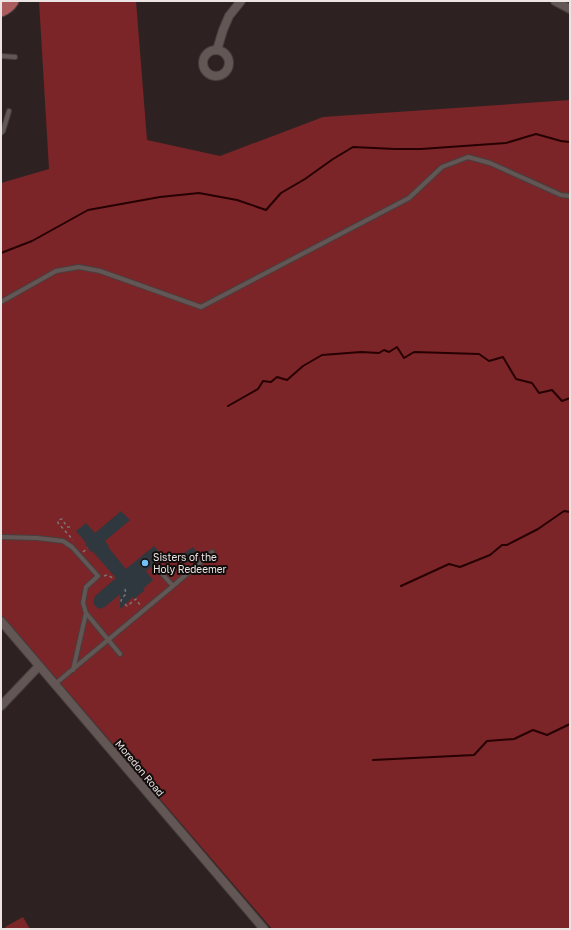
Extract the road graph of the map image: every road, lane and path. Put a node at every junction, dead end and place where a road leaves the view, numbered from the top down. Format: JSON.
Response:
{"nodes":[{"id":1,"x":12,"y":1,"type":"edge"},
{"id":2,"x":241,"y":1,"type":"edge"},
{"id":3,"x":555,"y":1,"type":"edge"},
{"id":4,"x":570,"y":9,"type":"edge"},
{"id":5,"x":1,"y":10,"type":"edge"},
{"id":6,"x":217,"y":50,"type":"dead end"},
{"id":7,"x":1,"y":56,"type":"edge"},
{"id":8,"x":15,"y":57,"type":"dead end"},
{"id":9,"x":9,"y":111,"type":"dead end"},
{"id":10,"x":1,"y":134,"type":"edge"},
{"id":11,"x":570,"y":196,"type":"edge"},
{"id":12,"x":1,"y":302,"type":"edge"},
{"id":13,"x":70,"y":527,"type":"dead end"},
{"id":14,"x":1,"y":537,"type":"edge"},
{"id":15,"x":73,"y":540,"type":"dead end"},
{"id":16,"x":88,"y":548,"type":"dead end"},
{"id":17,"x":212,"y":552,"type":"dead end"},
{"id":18,"x":81,"y":553,"type":"dead end"},
{"id":19,"x":157,"y":568,"type":"dead end"},
{"id":20,"x":102,"y":577,"type":"dead end"},
{"id":21,"x":115,"y":579,"type":"dead end"},
{"id":22,"x":173,"y":586,"type":"junction"},
{"id":23,"x":125,"y":589,"type":"dead end"},
{"id":24,"x":122,"y":602,"type":"dead end"},
{"id":25,"x":125,"y":604,"type":"dead end"},
{"id":26,"x":86,"y":613,"type":"junction"},
{"id":27,"x":140,"y":613,"type":"junction"},
{"id":28,"x":1,"y":620,"type":"edge"},
{"id":29,"x":108,"y":640,"type":"junction"},
{"id":30,"x":120,"y":654,"type":"dead end"},
{"id":31,"x":39,"y":666,"type":"junction"},
{"id":32,"x":72,"y":670,"type":"junction"},
{"id":33,"x":55,"y":684,"type":"junction"},
{"id":34,"x":1,"y":706,"type":"edge"},
{"id":35,"x":264,"y":929,"type":"edge"}],
"edges":[{"from":1,"to":5,"type":"main road"},
{"from":2,"to":6,"type":"street"},
{"from":3,"to":4,"type":"street"},
{"from":7,"to":8,"type":"lane"},
{"from":9,"to":10,"type":"lane"},
{"from":11,"to":12,"type":"lane"},
{"from":13,"to":15,"type":"path"},
{"from":14,"to":26,"type":"lane"},
{"from":16,"to":18,"type":"path"},
{"from":17,"to":22,"type":"lane"},
{"from":19,"to":22,"type":"lane"},
{"from":20,"to":21,"type":"path"},
{"from":22,"to":27,"type":"lane"},
{"from":23,"to":24,"type":"path"},
{"from":25,"to":27,"type":"path"},
{"from":26,"to":29,"type":"lane"},
{"from":26,"to":32,"type":"lane"},
{"from":27,"to":29,"type":"lane"},
{"from":28,"to":31,"type":"street","name":"Moredon Road"},
{"from":29,"to":30,"type":"lane"},
{"from":29,"to":32,"type":"lane"},
{"from":31,"to":33,"type":"street","name":"Moredon Road"},
{"from":31,"to":34,"type":"street"},
{"from":32,"to":33,"type":"lane"},
{"from":33,"to":35,"type":"street","name":"Moredon Road"}]}
